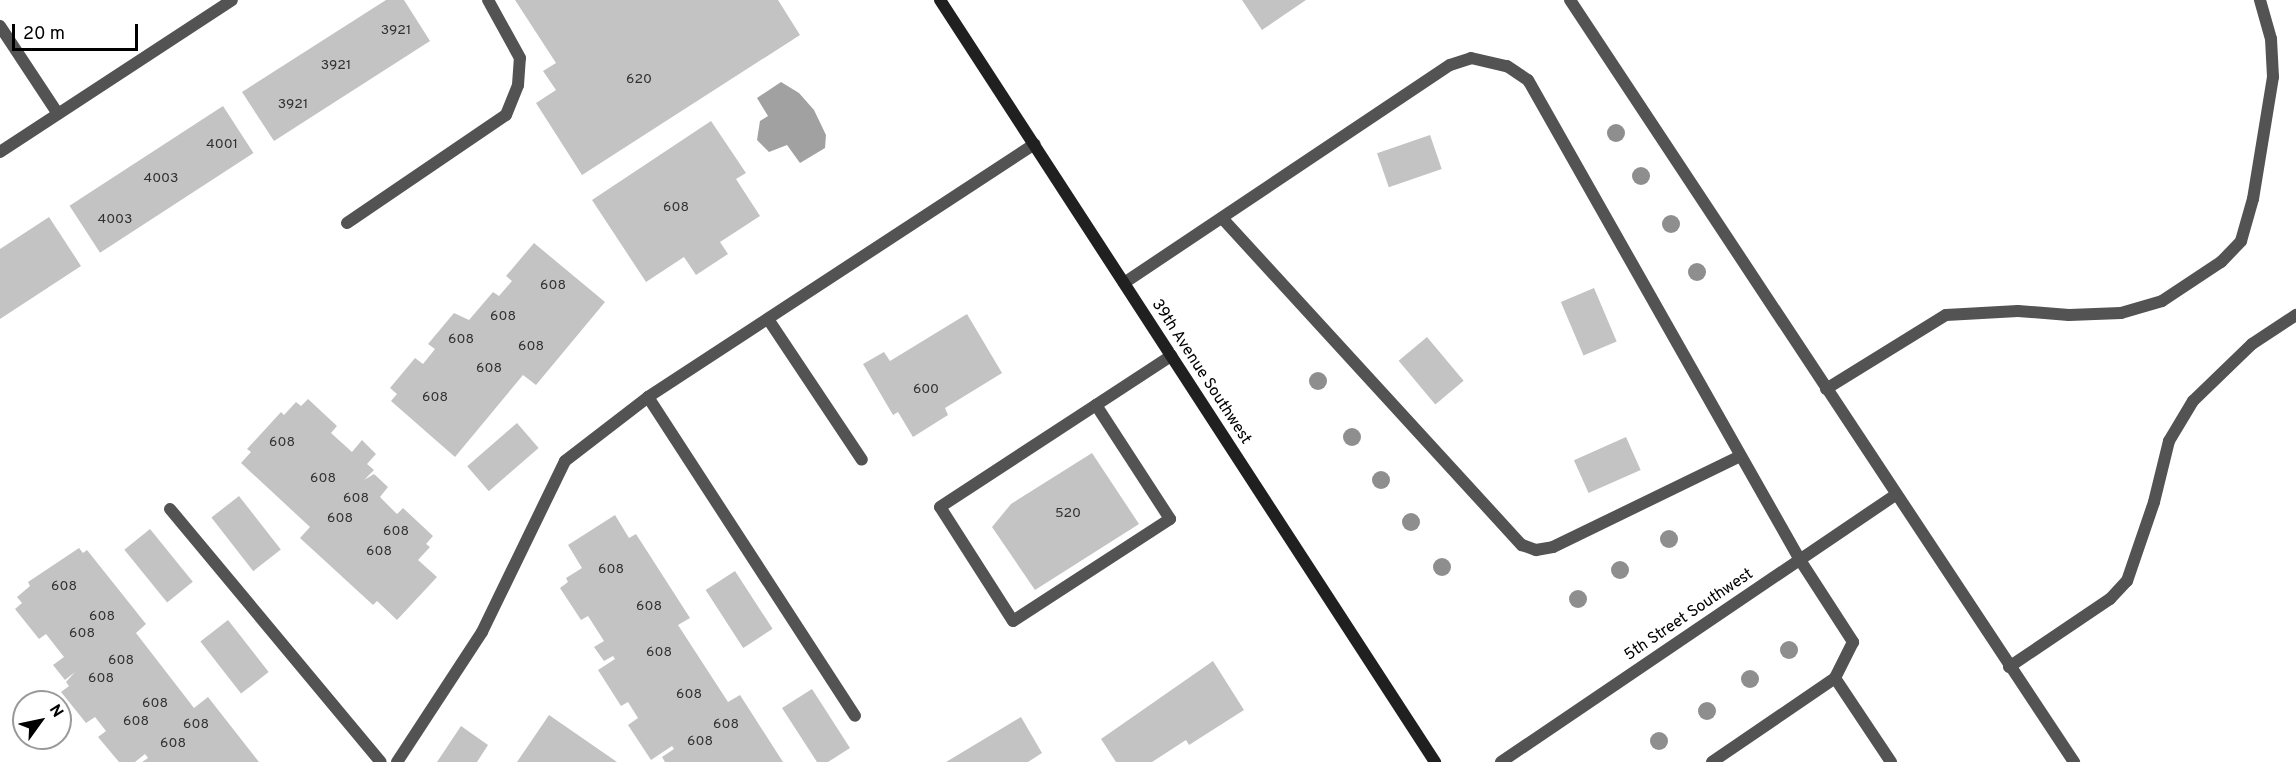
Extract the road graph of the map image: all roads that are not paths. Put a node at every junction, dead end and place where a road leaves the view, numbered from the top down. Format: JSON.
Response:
{"nodes":[{"id":1,"x":232,"y":0,"type":"edge"},
{"id":2,"x":488,"y":0,"type":"edge"},
{"id":3,"x":940,"y":0,"type":"edge"},
{"id":4,"x":1570,"y":0,"type":"edge"},
{"id":5,"x":2260,"y":0,"type":"edge"},
{"id":6,"x":0,"y":26,"type":"edge"},
{"id":7,"x":58,"y":114,"type":"junction"},
{"id":8,"x":1034,"y":144,"type":"junction"},
{"id":9,"x":0,"y":152,"type":"edge"},
{"id":10,"x":1222,"y":218,"type":"junction"},
{"id":11,"x":347,"y":223,"type":"dead end"},
{"id":12,"x":1124,"y":283,"type":"junction"},
{"id":13,"x":2296,"y":315,"type":"edge"},
{"id":14,"x":768,"y":319,"type":"junction"},
{"id":15,"x":1172,"y":356,"type":"junction"},
{"id":16,"x":1826,"y":389,"type":"junction"},
{"id":17,"x":648,"y":397,"type":"junction"},
{"id":18,"x":1096,"y":405,"type":"junction"},
{"id":19,"x":1740,"y":456,"type":"junction"},
{"id":20,"x":862,"y":460,"type":"dead end"},
{"id":21,"x":1895,"y":495,"type":"junction"},
{"id":22,"x":170,"y":509,"type":"dead end"},
{"id":23,"x":1800,"y":560,"type":"junction"},
{"id":24,"x":2009,"y":667,"type":"junction"},
{"id":25,"x":1834,"y":678,"type":"junction"},
{"id":26,"x":855,"y":717,"type":"dead end"},
{"id":27,"x":381,"y":762,"type":"edge"},
{"id":28,"x":397,"y":762,"type":"edge"},
{"id":29,"x":1435,"y":762,"type":"edge"},
{"id":30,"x":1501,"y":762,"type":"edge"},
{"id":31,"x":1712,"y":762,"type":"edge"},
{"id":32,"x":1891,"y":762,"type":"edge"},
{"id":33,"x":2074,"y":762,"type":"edge"}],
"edges":[{"from":1,"to":7,"type":"street"},
{"from":2,"to":11,"type":"street"},
{"from":3,"to":8,"type":"main road","name":"39th Avenue Southwest"},
{"from":4,"to":16,"type":"street"},
{"from":5,"to":16,"type":"street"},
{"from":6,"to":7,"type":"street"},
{"from":7,"to":9,"type":"street"},
{"from":8,"to":12,"type":"main road","name":"39th Avenue Southwest"},
{"from":8,"to":14,"type":"street"},
{"from":10,"to":12,"type":"street"},
{"from":10,"to":19,"type":"street"},
{"from":10,"to":19,"type":"street"},
{"from":12,"to":15,"type":"main road","name":"39th Avenue Southwest"},
{"from":13,"to":24,"type":"street"},
{"from":14,"to":17,"type":"street"},
{"from":14,"to":20,"type":"street"},
{"from":15,"to":18,"type":"street"},
{"from":15,"to":29,"type":"main road","name":"39th Avenue Southwest"},
{"from":16,"to":21,"type":"street"},
{"from":17,"to":26,"type":"street"},
{"from":17,"to":28,"type":"street"},
{"from":18,"to":18,"type":"street"},
{"from":19,"to":23,"type":"street"},
{"from":21,"to":23,"type":"street","name":"5th Street Southwest"},
{"from":21,"to":24,"type":"street"},
{"from":22,"to":27,"type":"street"},
{"from":23,"to":25,"type":"street"},
{"from":23,"to":30,"type":"street","name":"5th Street Southwest"},
{"from":24,"to":33,"type":"street"},
{"from":25,"to":31,"type":"street"},
{"from":25,"to":32,"type":"street"}]}
